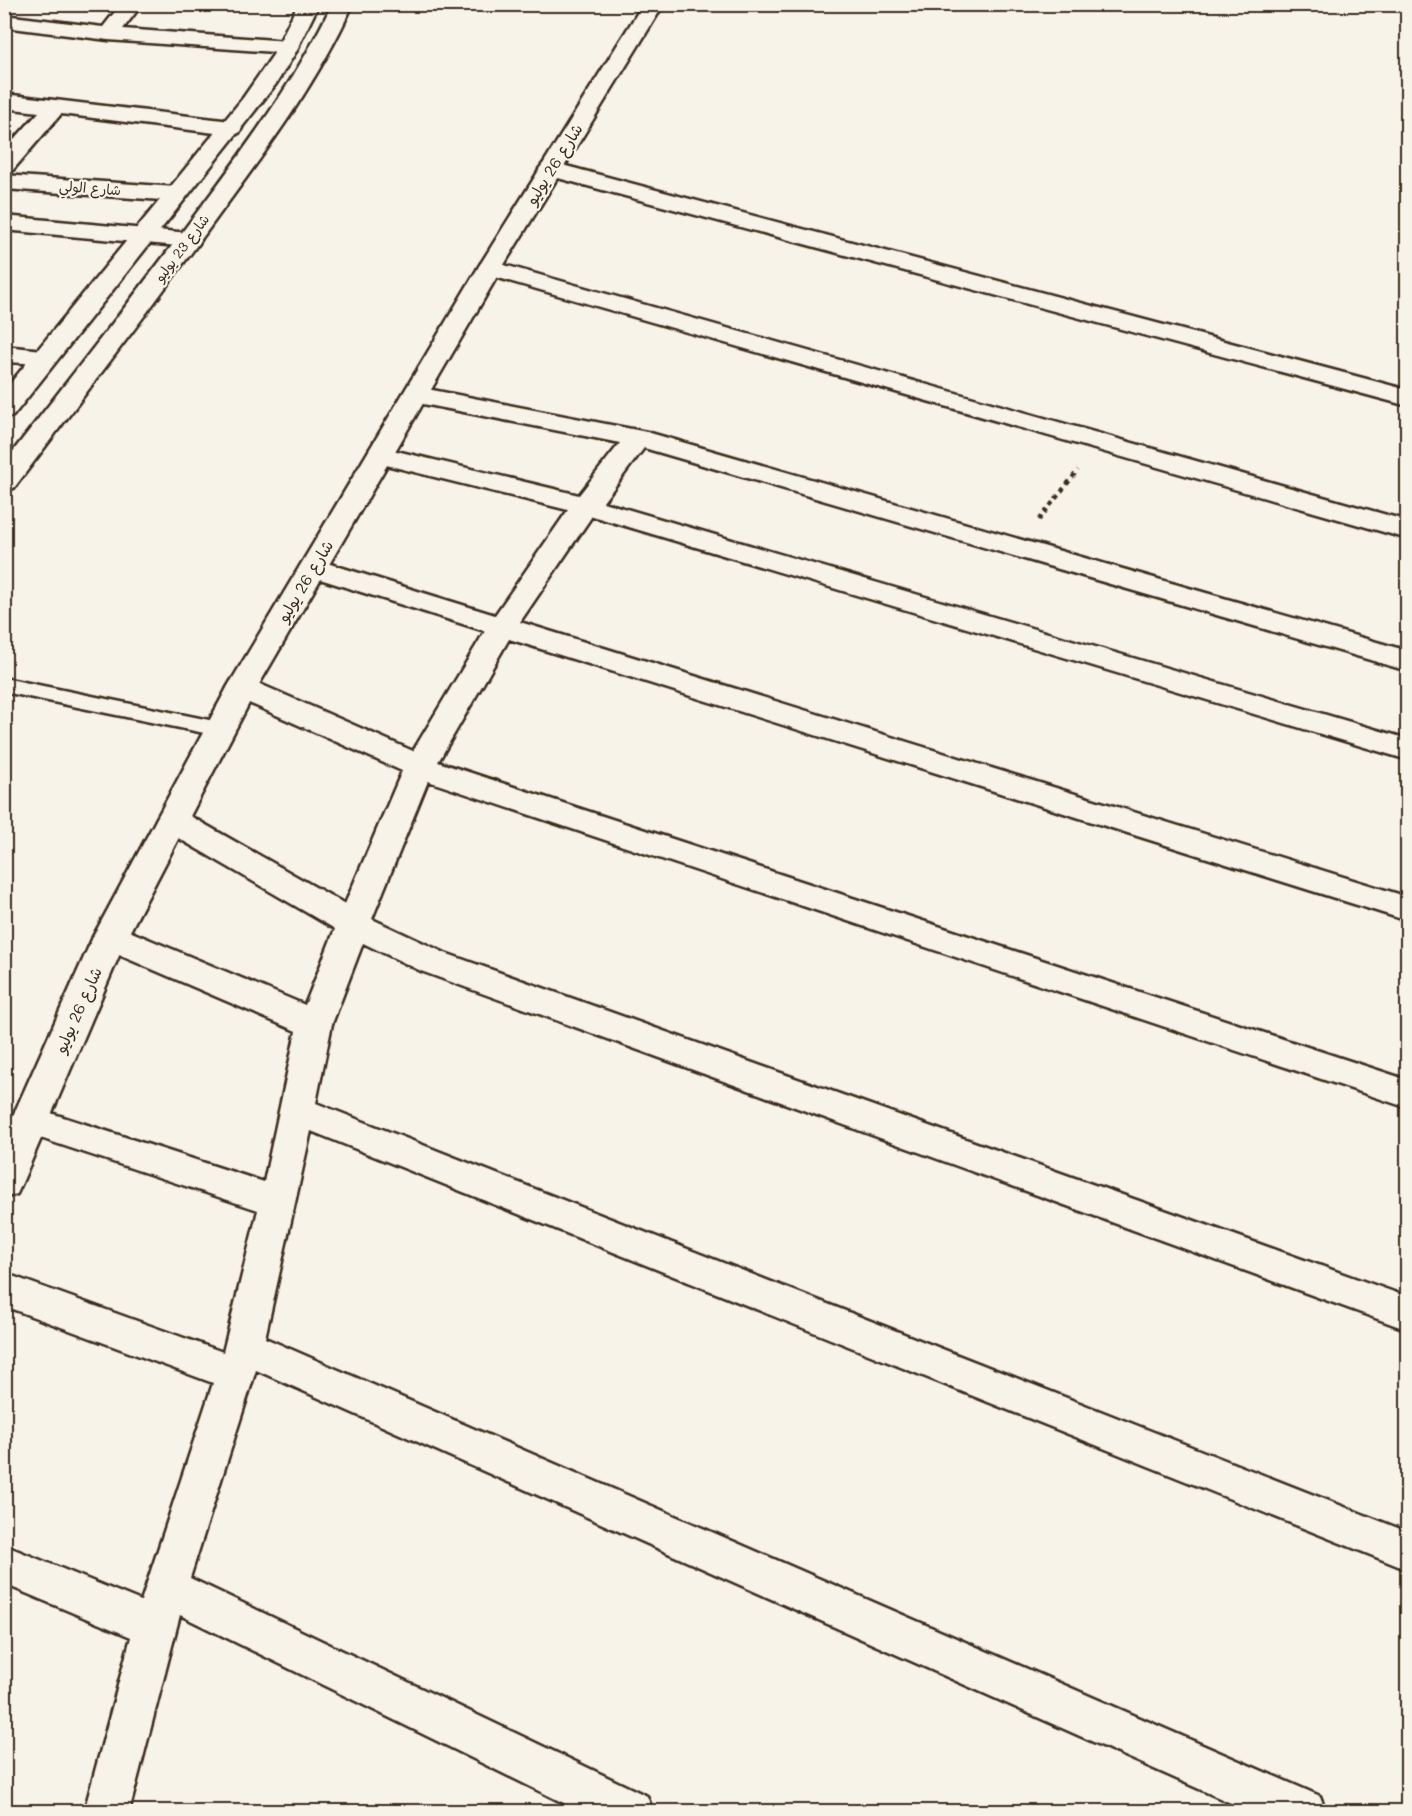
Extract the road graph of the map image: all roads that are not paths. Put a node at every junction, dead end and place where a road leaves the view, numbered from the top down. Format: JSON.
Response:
{"nodes":[{"id":1,"x":132,"y":4,"type":"edge"},
{"id":2,"x":309,"y":4,"type":"edge"},
{"id":3,"x":343,"y":4,"type":"edge"},
{"id":4,"x":654,"y":4,"type":"edge"},
{"id":5,"x":4,"y":21,"type":"edge"},
{"id":6,"x":108,"y":34,"type":"junction"},
{"id":7,"x":288,"y":47,"type":"junction"},
{"id":8,"x":4,"y":101,"type":"edge"},
{"id":9,"x":56,"y":106,"type":"junction"},
{"id":10,"x":231,"y":128,"type":"junction"},
{"id":11,"x":4,"y":166,"type":"edge"},
{"id":12,"x":551,"y":169,"type":"junction"},
{"id":13,"x":4,"y":182,"type":"edge"},
{"id":14,"x":176,"y":194,"type":"junction"},
{"id":15,"x":4,"y":223,"type":"edge"},
{"id":16,"x":142,"y":236,"type":"junction"},
{"id":17,"x":189,"y":240,"type":"junction"},
{"id":18,"x":490,"y":268,"type":"junction"},
{"id":19,"x":4,"y":354,"type":"edge"},
{"id":20,"x":44,"y":356,"type":"junction"},
{"id":21,"x":417,"y":394,"type":"junction"},
{"id":22,"x":1407,"y":398,"type":"edge"},
{"id":23,"x":4,"y":410,"type":"edge"},
{"id":24,"x":638,"y":438,"type":"junction"},
{"id":25,"x":380,"y":455,"type":"junction"},
{"id":26,"x":4,"y":482,"type":"edge"},
{"id":27,"x":584,"y":505,"type":"junction"},
{"id":28,"x":1407,"y":530,"type":"edge"},
{"id":29,"x":314,"y":568,"type":"junction"},
{"id":30,"x":502,"y":626,"type":"junction"},
{"id":31,"x":1407,"y":661,"type":"edge"},
{"id":32,"x":4,"y":685,"type":"edge"},
{"id":33,"x":242,"y":688,"type":"junction"},
{"id":34,"x":219,"y":729,"type":"junction"},
{"id":35,"x":1407,"y":750,"type":"edge"},
{"id":36,"x":420,"y":767,"type":"junction"},
{"id":37,"x":172,"y":820,"type":"junction"},
{"id":38,"x":1407,"y":909,"type":"edge"},
{"id":39,"x":353,"y":924,"type":"junction"},
{"id":40,"x":110,"y":937,"type":"junction"},
{"id":41,"x":315,"y":1024,"type":"junction"},
{"id":42,"x":1407,"y":1094,"type":"edge"},
{"id":43,"x":297,"y":1110,"type":"junction"},
{"id":44,"x":29,"y":1120,"type":"junction"},
{"id":45,"x":4,"y":1183,"type":"edge"},
{"id":46,"x":278,"y":1202,"type":"junction"},
{"id":47,"x":4,"y":1290,"type":"edge"},
{"id":48,"x":1407,"y":1314,"type":"edge"},
{"id":49,"x":240,"y":1360,"type":"junction"},
{"id":50,"x":1407,"y":1551,"type":"edge"},
{"id":51,"x":4,"y":1564,"type":"edge"},
{"id":52,"x":161,"y":1607,"type":"junction"},
{"id":53,"x":106,"y":1812,"type":"edge"},
{"id":54,"x":631,"y":1812,"type":"edge"},
{"id":55,"x":1304,"y":1812,"type":"edge"}],
"edges":[{"from":1,"to":6,"type":"street"},
{"from":2,"to":7,"type":"street"},
{"from":3,"to":17,"type":"street","name":"شارع 23 يوليو"},
{"from":4,"to":12,"type":"street","name":"شارع 26 يوليو"},
{"from":5,"to":6,"type":"street"},
{"from":6,"to":7,"type":"street"},
{"from":7,"to":10,"type":"street"},
{"from":8,"to":9,"type":"street"},
{"from":9,"to":10,"type":"street"},
{"from":9,"to":11,"type":"street"},
{"from":10,"to":14,"type":"street"},
{"from":12,"to":18,"type":"street","name":"شارع 26 يوليو"},
{"from":12,"to":22,"type":"street"},
{"from":13,"to":14,"type":"street","name":"شارع الولي"},
{"from":14,"to":16,"type":"street"},
{"from":15,"to":16,"type":"street"},
{"from":16,"to":17,"type":"street"},
{"from":16,"to":20,"type":"street"},
{"from":17,"to":26,"type":"street","name":"شارع 23 يوليو"},
{"from":18,"to":21,"type":"street","name":"شارع 26 يوليو"},
{"from":18,"to":28,"type":"street"},
{"from":19,"to":20,"type":"street"},
{"from":20,"to":23,"type":"street"},
{"from":21,"to":24,"type":"street"},
{"from":21,"to":25,"type":"street","name":"شارع 26 يوليو"},
{"from":24,"to":27,"type":"street"},
{"from":24,"to":31,"type":"street"},
{"from":25,"to":27,"type":"street"},
{"from":25,"to":29,"type":"street","name":"شارع 26 يوليو"},
{"from":27,"to":30,"type":"street"},
{"from":27,"to":35,"type":"street"},
{"from":29,"to":30,"type":"street"},
{"from":29,"to":33,"type":"street","name":"شارع 26 يوليو"},
{"from":30,"to":36,"type":"street"},
{"from":30,"to":38,"type":"street"},
{"from":32,"to":34,"type":"lane"},
{"from":33,"to":34,"type":"street","name":"شارع 26 يوليو"},
{"from":33,"to":36,"type":"street"},
{"from":34,"to":37,"type":"street","name":"شارع 26 يوليو"},
{"from":36,"to":39,"type":"street"},
{"from":36,"to":42,"type":"street"},
{"from":37,"to":39,"type":"street"},
{"from":37,"to":40,"type":"street","name":"شارع 26 يوليو"},
{"from":39,"to":41,"type":"street"},
{"from":39,"to":48,"type":"street"},
{"from":40,"to":41,"type":"street"},
{"from":40,"to":44,"type":"street","name":"شارع 26 يوليو"},
{"from":41,"to":43,"type":"street"},
{"from":43,"to":46,"type":"street"},
{"from":43,"to":50,"type":"street"},
{"from":44,"to":45,"type":"street","name":"شارع 26 يوليو"},
{"from":44,"to":46,"type":"street"},
{"from":46,"to":49,"type":"street"},
{"from":47,"to":49,"type":"street"},
{"from":49,"to":52,"type":"street"},
{"from":49,"to":55,"type":"street"},
{"from":51,"to":52,"type":"street"},
{"from":52,"to":53,"type":"street"},
{"from":52,"to":54,"type":"street"}]}
